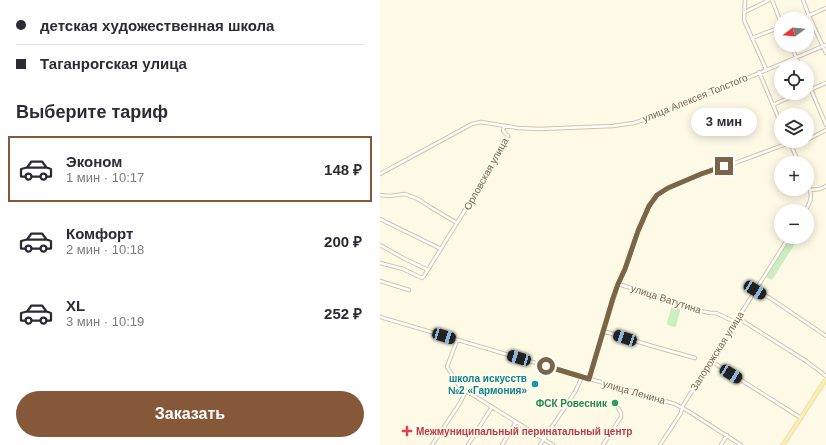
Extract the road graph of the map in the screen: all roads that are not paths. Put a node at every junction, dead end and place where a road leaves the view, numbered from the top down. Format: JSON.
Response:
{"nodes":[{"id":1,"x":745,"y":0,"type":"edge"},
{"id":2,"x":771,"y":0,"type":"edge"},
{"id":3,"x":803,"y":0,"type":"edge"},
{"id":4,"x":826,"y":8,"type":"edge"},
{"id":5,"x":744,"y":12,"type":"junction"},
{"id":6,"x":776,"y":12,"type":"edge"},
{"id":7,"x":808,"y":12,"type":"edge"},
{"id":8,"x":814,"y":14,"type":"edge"},
{"id":9,"x":814,"y":26,"type":"edge"},
{"id":10,"x":774,"y":30,"type":"edge"},
{"id":11,"x":752,"y":38,"type":"junction"},
{"id":12,"x":824,"y":45,"type":"edge"},
{"id":13,"x":794,"y":52,"type":"edge"},
{"id":14,"x":826,"y":53,"type":"edge"},
{"id":15,"x":796,"y":57,"type":"junction"},
{"id":16,"x":797,"y":60,"type":"edge"},
{"id":17,"x":766,"y":69,"type":"junction"},
{"id":18,"x":759,"y":72,"type":"junction"},
{"id":19,"x":826,"y":83,"type":"edge"},
{"id":20,"x":814,"y":88,"type":"edge"},
{"id":21,"x":814,"y":96,"type":"edge"},
{"id":22,"x":781,"y":100,"type":"edge"},
{"id":23,"x":773,"y":105,"type":"junction"},
{"id":24,"x":774,"y":108,"type":"edge"},
{"id":25,"x":826,"y":125,"type":"edge"},
{"id":26,"x":505,"y":126,"type":"junction"},
{"id":27,"x":826,"y":130,"type":"edge"},
{"id":28,"x":814,"y":137,"type":"edge"},
{"id":29,"x":774,"y":148,"type":"edge"},
{"id":30,"x":380,"y":174,"type":"edge"},
{"id":31,"x":826,"y":186,"type":"edge"},
{"id":32,"x":814,"y":190,"type":"edge"},
{"id":33,"x":380,"y":195,"type":"edge"},
{"id":34,"x":380,"y":218,"type":"edge"},
{"id":35,"x":458,"y":223,"type":"junction"},
{"id":36,"x":785,"y":244,"type":"edge"},
{"id":37,"x":380,"y":245,"type":"edge"},
{"id":38,"x":441,"y":249,"type":"junction"},
{"id":39,"x":380,"y":263,"type":"edge"},
{"id":40,"x":428,"y":270,"type":"junction"},
{"id":41,"x":380,"y":281,"type":"edge"},
{"id":42,"x":618,"y":284,"type":"junction"},
{"id":43,"x":409,"y":290,"type":"dead end"},
{"id":44,"x":755,"y":290,"type":"junction"},
{"id":45,"x":380,"y":317,"type":"edge"},
{"id":46,"x":738,"y":318,"type":"junction"},
{"id":47,"x":735,"y":322,"type":"junction"},
{"id":48,"x":603,"y":331,"type":"junction"},
{"id":49,"x":826,"y":336,"type":"edge"},
{"id":50,"x":456,"y":340,"type":"junction"},
{"id":51,"x":695,"y":358,"type":"dead end"},
{"id":52,"x":711,"y":361,"type":"junction"},
{"id":53,"x":582,"y":377,"type":"junction"},
{"id":54,"x":826,"y":377,"type":"edge"},
{"id":55,"x":589,"y":379,"type":"junction"},
{"id":56,"x":466,"y":391,"type":"junction"},
{"id":57,"x":492,"y":407,"type":"junction"},
{"id":58,"x":682,"y":407,"type":"junction"},
{"id":59,"x":618,"y":408,"type":"dead end"},
{"id":60,"x":801,"y":418,"type":"junction"},
{"id":61,"x":516,"y":422,"type":"junction"},
{"id":62,"x":727,"y":436,"type":"junction"},
{"id":63,"x":544,"y":439,"type":"junction"},
{"id":64,"x":432,"y":445,"type":"edge"},
{"id":65,"x":468,"y":445,"type":"edge"},
{"id":66,"x":502,"y":445,"type":"edge"},
{"id":67,"x":540,"y":445,"type":"edge"},
{"id":68,"x":553,"y":445,"type":"edge"},
{"id":69,"x":603,"y":445,"type":"edge"},
{"id":70,"x":660,"y":445,"type":"edge"},
{"id":71,"x":720,"y":445,"type":"edge"},
{"id":72,"x":741,"y":445,"type":"edge"},
{"id":73,"x":783,"y":445,"type":"edge"}],
"edges":[{"from":1,"to":5,"type":"street"},
{"from":2,"to":5,"type":"street"},
{"from":2,"to":6,"type":"street"},
{"from":3,"to":7,"type":"street"},
{"from":4,"to":8,"type":"street"},
{"from":5,"to":11,"type":"street"},
{"from":9,"to":12,"type":"street"},
{"from":10,"to":11,"type":"street"},
{"from":11,"to":17,"type":"street"},
{"from":12,"to":14,"type":"street"},
{"from":12,"to":15,"type":"street"},
{"from":13,"to":15,"type":"street"},
{"from":15,"to":16,"type":"street"},
{"from":15,"to":17,"type":"street","name":"улица Алексея Толстого"},
{"from":17,"to":18,"type":"street","name":"улица Алексея Толстого"},
{"from":18,"to":23,"type":"street"},
{"from":18,"to":26,"type":"street","name":"улица Алексея Толстого"},
{"from":19,"to":20,"type":"street"},
{"from":21,"to":25,"type":"street"},
{"from":22,"to":23,"type":"street"},
{"from":23,"to":24,"type":"street"},
{"from":26,"to":30,"type":"street","name":"улица Алексея Толстого"},
{"from":26,"to":35,"type":"street","name":"Орловская улица"},
{"from":27,"to":28,"type":"street"},
{"from":29,"to":42,"type":"street"},
{"from":31,"to":32,"type":"street"},
{"from":33,"to":35,"type":"street"},
{"from":34,"to":38,"type":"street"},
{"from":35,"to":38,"type":"street","name":"Орловская улица"},
{"from":36,"to":44,"type":"street","name":"Запорожская улица"},
{"from":37,"to":40,"type":"street"},
{"from":38,"to":40,"type":"street","name":"Орловская улица"},
{"from":39,"to":40,"type":"street","name":"Орловская улица"},
{"from":41,"to":43,"type":"street"},
{"from":42,"to":47,"type":"street","name":"улица Ватутина"},
{"from":42,"to":48,"type":"street"},
{"from":44,"to":46,"type":"street","name":"Запорожская улица"},
{"from":44,"to":49,"type":"street"},
{"from":45,"to":50,"type":"street","name":"улица Ленина"},
{"from":46,"to":47,"type":"street","name":"Запорожская улица"},
{"from":46,"to":54,"type":"street"},
{"from":47,"to":52,"type":"street","name":"Запорожская улица"},
{"from":48,"to":51,"type":"street"},
{"from":48,"to":55,"type":"street"},
{"from":50,"to":53,"type":"street","name":"улица Ленина"},
{"from":50,"to":56,"type":"street"},
{"from":52,"to":58,"type":"street","name":"Запорожская улица"},
{"from":52,"to":60,"type":"street"},
{"from":53,"to":55,"type":"street","name":"улица Ленина"},
{"from":53,"to":63,"type":"street"},
{"from":54,"to":60,"type":"main road"},
{"from":55,"to":58,"type":"street","name":"улица Ленина"},
{"from":56,"to":57,"type":"street"},
{"from":56,"to":64,"type":"street"},
{"from":57,"to":61,"type":"street"},
{"from":57,"to":65,"type":"street"},
{"from":58,"to":62,"type":"street","name":"улица Ленина"},
{"from":58,"to":70,"type":"street","name":"Запорожская улица"},
{"from":59,"to":69,"type":"street"},
{"from":60,"to":73,"type":"main road"},
{"from":61,"to":63,"type":"street"},
{"from":61,"to":66,"type":"street"},
{"from":62,"to":71,"type":"street"},
{"from":62,"to":72,"type":"street","name":"улица Ленина"},
{"from":63,"to":67,"type":"street"},
{"from":63,"to":68,"type":"street"}]}
